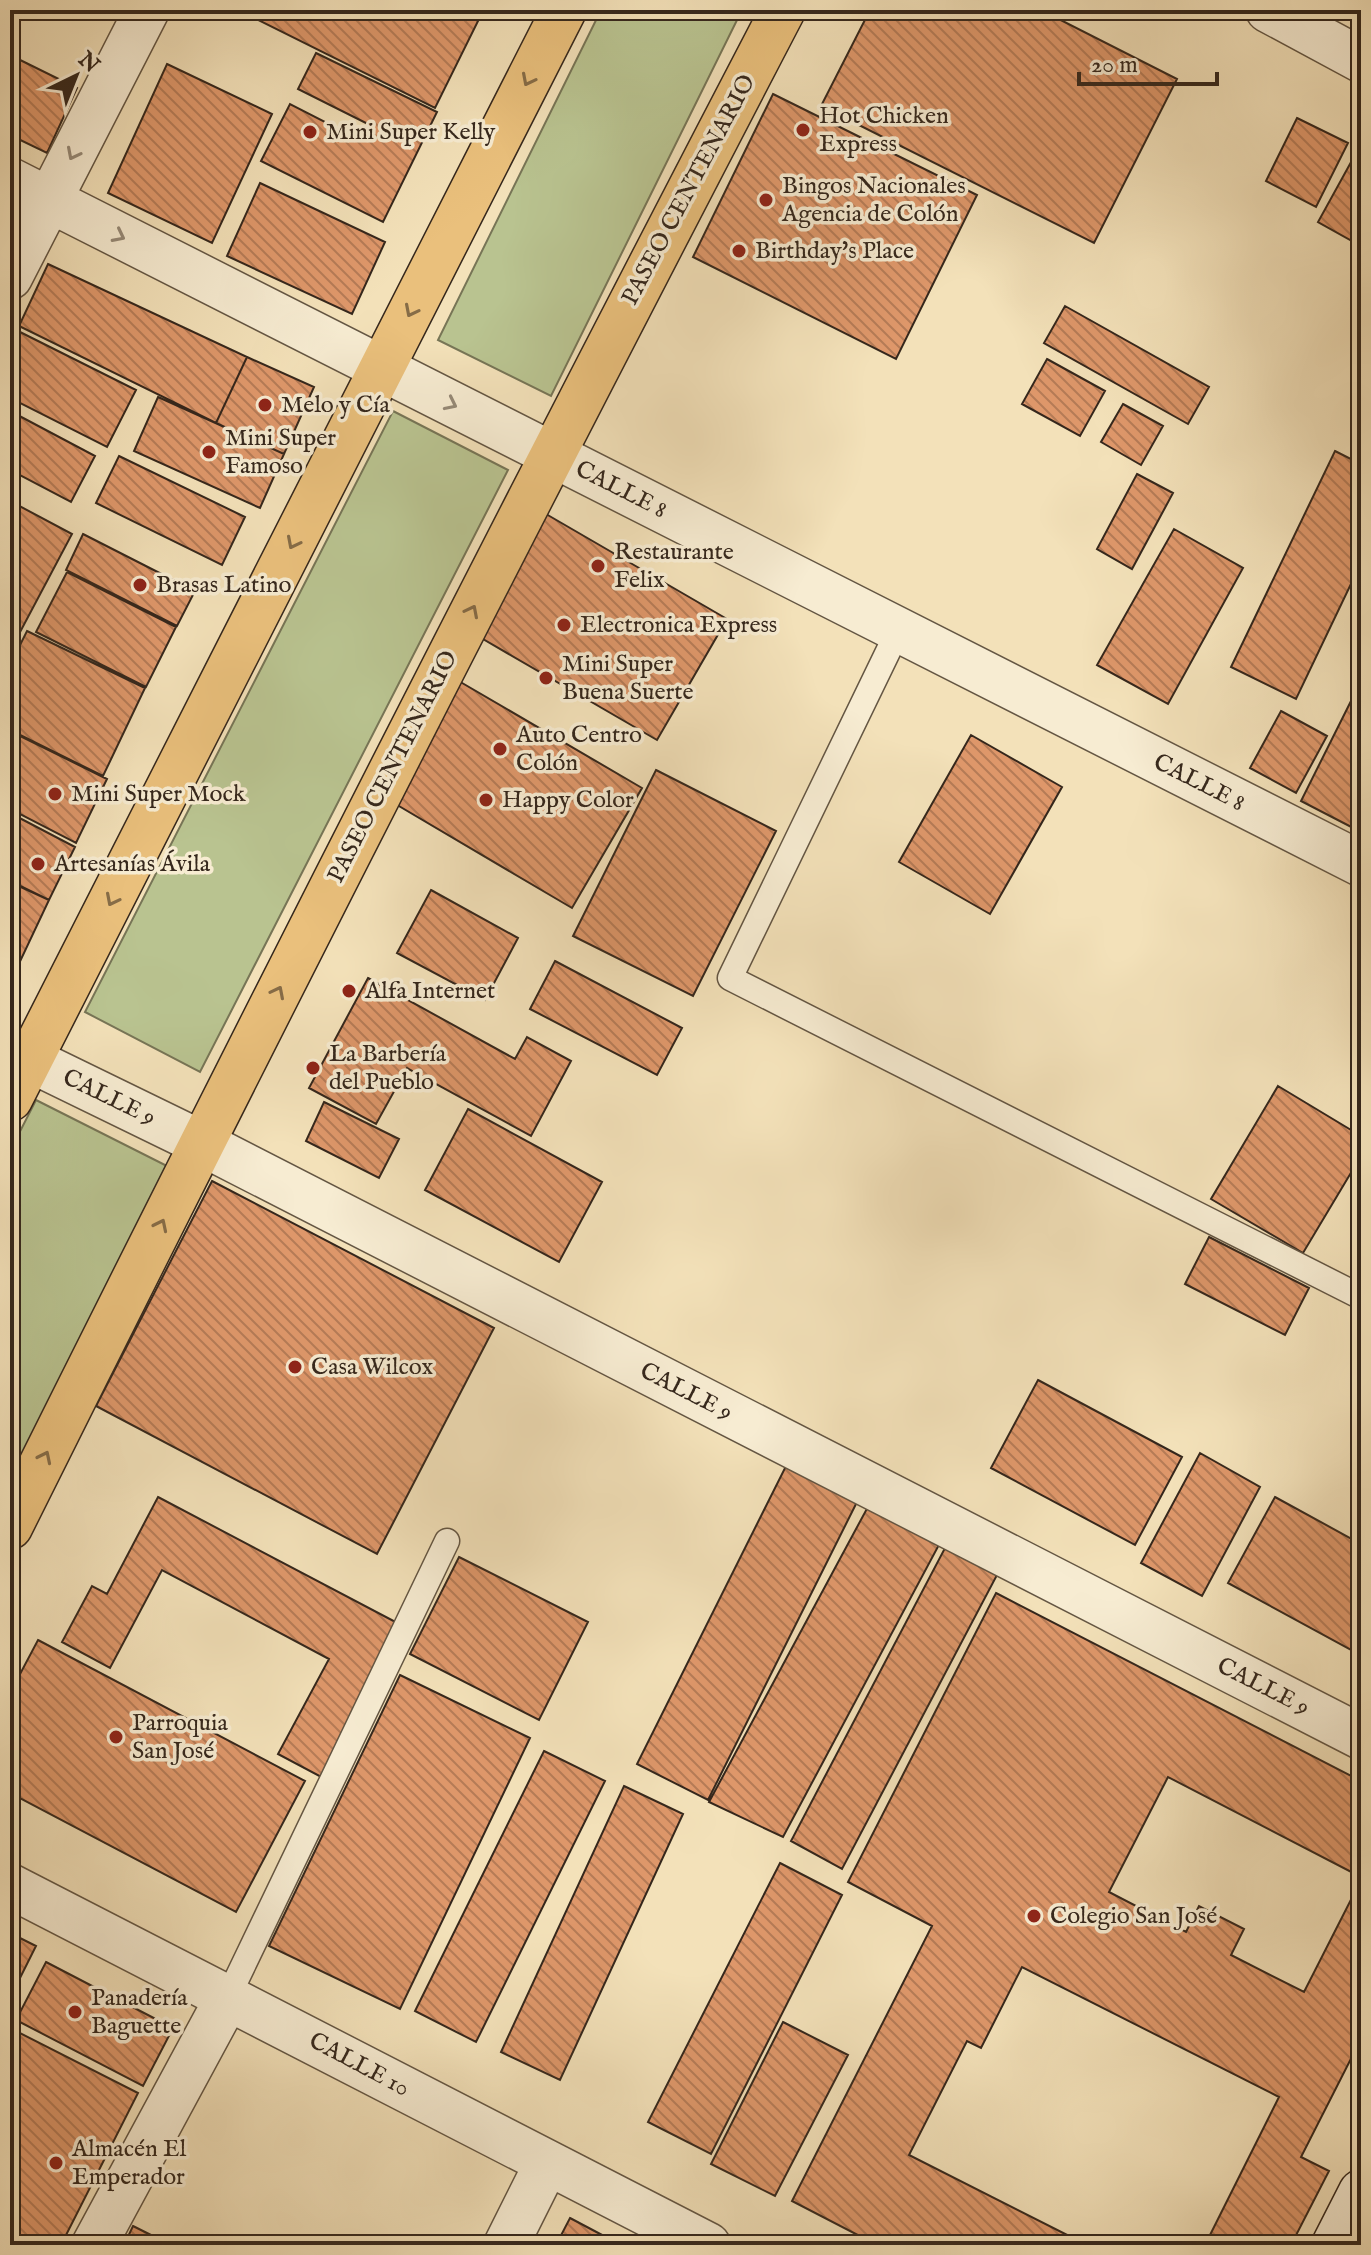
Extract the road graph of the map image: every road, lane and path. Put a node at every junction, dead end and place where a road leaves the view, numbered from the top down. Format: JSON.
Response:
{"nodes":[{"id":1,"x":147,"y":10,"type":"edge"},
{"id":2,"x":564,"y":10,"type":"edge"},
{"id":3,"x":783,"y":10,"type":"edge"},
{"id":4,"x":1268,"y":10,"type":"edge"},
{"id":5,"x":1361,"y":60,"type":"edge"},
{"id":6,"x":10,"y":180,"type":"edge"},
{"id":7,"x":49,"y":200,"type":"junction"},
{"id":8,"x":10,"y":277,"type":"edge"},
{"id":9,"x":381,"y":369,"type":"junction"},
{"id":10,"x":552,"y":454,"type":"junction"},
{"id":11,"x":898,"y":631,"type":"junction"},
{"id":12,"x":1361,"y":864,"type":"edge"},
{"id":13,"x":20,"y":1055,"type":"edge"},
{"id":14,"x":10,"y":1099,"type":"edge"},
{"id":15,"x":201,"y":1143,"type":"junction"},
{"id":16,"x":1361,"y":1297,"type":"edge"},
{"id":17,"x":10,"y":1527,"type":"edge"},
{"id":18,"x":447,"y":1541,"type":"dead end"},
{"id":19,"x":1361,"y":1737,"type":"edge"},
{"id":20,"x":10,"y":1886,"type":"edge"},
{"id":21,"x":228,"y":1997,"type":"junction"},
{"id":22,"x":547,"y":2163,"type":"junction"},
{"id":23,"x":1361,"y":2192,"type":"edge"},
{"id":24,"x":94,"y":2245,"type":"edge"},
{"id":25,"x":506,"y":2245,"type":"edge"},
{"id":26,"x":708,"y":2245,"type":"edge"},
{"id":27,"x":1334,"y":2245,"type":"edge"}],
"edges":[{"from":1,"to":7,"type":"street","one_way":true},
{"from":2,"to":9,"type":"main road","one_way":true},
{"from":3,"to":10,"type":"main road","name":"PASEO CENTENARIO"},
{"from":4,"to":5,"type":"street"},
{"from":6,"to":7,"type":"street","name":"CALLE 8"},
{"from":7,"to":8,"type":"street"},
{"from":7,"to":9,"type":"street","name":"CALLE 8","one_way":true},
{"from":9,"to":10,"type":"street","name":"CALLE 8","one_way":true},
{"from":9,"to":13,"type":"main road","one_way":true},
{"from":10,"to":11,"type":"street","name":"CALLE 8"},
{"from":15,"to":10,"type":"main road","name":"PASEO CENTENARIO","one_way":true},
{"from":11,"to":12,"type":"street","name":"CALLE 8"},
{"from":11,"to":16,"type":"lane"},
{"from":13,"to":14,"type":"main road"},
{"from":13,"to":15,"type":"street","name":"CALLE 9"},
{"from":17,"to":15,"type":"main road","name":"PASEO CENTENARIO","one_way":true},
{"from":15,"to":19,"type":"street","name":"CALLE 9"},
{"from":18,"to":21,"type":"lane"},
{"from":20,"to":21,"type":"street","name":"CALLE 10"},
{"from":21,"to":22,"type":"street","name":"CALLE 10"},
{"from":21,"to":24,"type":"street"},
{"from":22,"to":25,"type":"street"},
{"from":22,"to":26,"type":"street","name":"CALLE 10"},
{"from":23,"to":27,"type":"street"}]}
